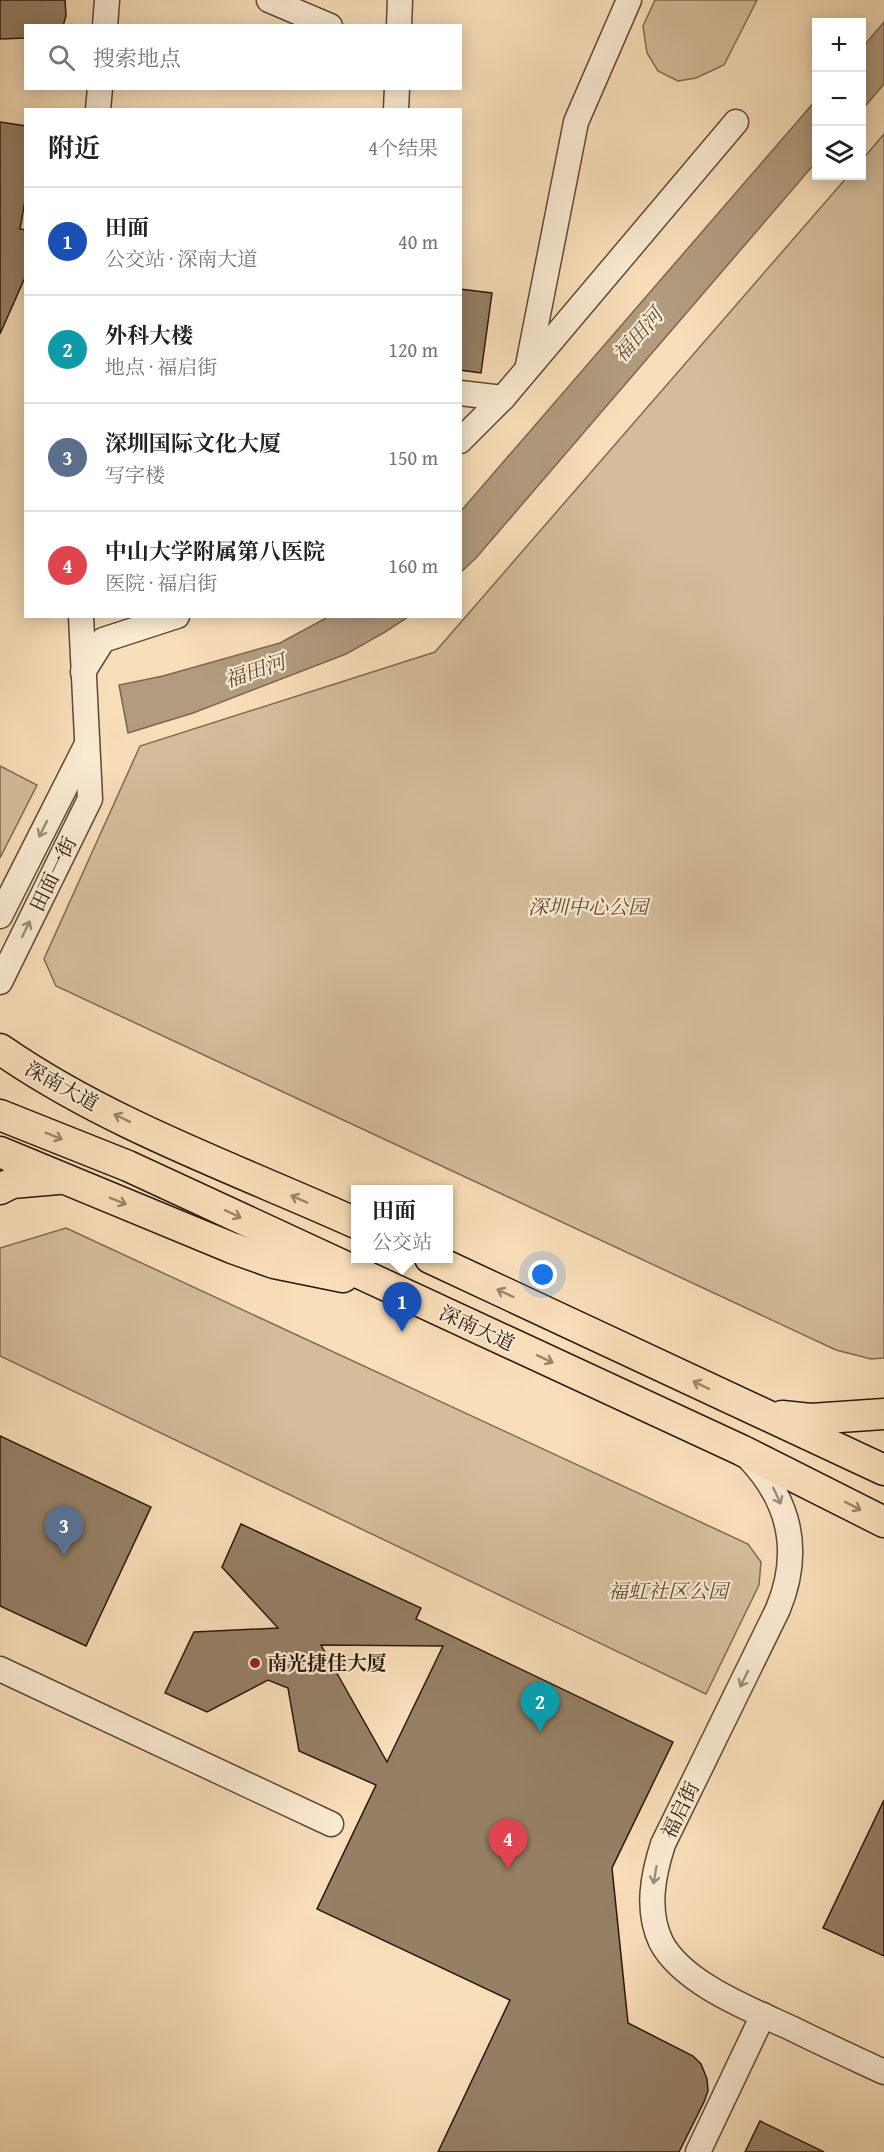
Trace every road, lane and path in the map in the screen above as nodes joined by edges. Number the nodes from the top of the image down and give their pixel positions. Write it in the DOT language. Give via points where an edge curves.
graph roads {
  1 [pos="107,0"];
  2 [pos="269,0"];
  3 [pos="400,0"];
  4 [pos="628,0"];
  5 [pos="105,24"];
  6 [pos="325,24"];
  7 [pos="399,24"];
  8 [pos="100,90"];
  9 [pos="397,90"];
  10 [pos="98,108"];
  11 [pos="396,108"];
  12 [pos="735,122"];
  13 [pos="528,367"];
  14 [pos="462,393"];
  15 [pos="503,398"];
  16 [pos="462,439"];
  17 [pos="81,618"];
  18 [pos="171,618"];
  19 [pos="83,672"];
  20 [pos="87,744"];
  21 [pos="0,916"];
  22 [pos="0,982"];
  23 [pos="0,1049"];
  24 [pos="0,1115"];
  25 [pos="0,1152"];
  26 [pos="64,1179"];
  27 [pos="0,1189"];
  28 [pos="351,1221"];
  29 [pos="441,1263"];
  30 [pos="377,1281"];
  31 [pos="754,1410"];
  32 [pos="884,1414"];
  33 [pos="741,1450"];
  34 [pos="884,1470"];
  35 [pos="884,1522"];
  36 [pos="0,1669"];
  37 [pos="331,1824"];
  38 [pos="763,2015"];
  39 [pos="884,2072"];
  40 [pos="698,2152"];
  1 -- 5 [label="street"];
  2 -- 6 [label="street"];
  3 -- 7 [label="street"];
  4 -- 13 [label="street" via="576,122"];
  8 -- 10 [label="street"];
  9 -- 11 [label="street"];
  12 -- 13 [label="street"];
  13 -- 15 [label="street"];
  14 -- 15 [label="street"];
  15 -- 16 [label="street"];
  17 -- 19 [label="street"];
  18 -- 19 [label="street" via="103,640"];
  19 -- 20 [label="street"];
  20 -- 21 [label="street, 田面一街, one-way"];
  22 -- 20 [label="street, 田面一街, one-way" via="90,799"];
  28 -- 23 [label="main road, 深南大道, one-way" via="126,1120 34,1073"];
  24 -- 30 [label="main road, 深南大道, one-way" via="128,1166"];
  25 -- 26 [label="main road"];
  26 -- 27 [label="main road" via="12,1183"];
  26 -- 30 [label="main road, one-way" via="274,1263"];
  31 -- 29 [label="main road, one-way"];
  30 -- 33 [label="main road, 深南大道, one-way"];
  31 -- 32 [label="main road" via="811,1419"];
  31 -- 34 [label="main road"];
  33 -- 35 [label="main road, 深南大道, one-way"];
  33 -- 38 [label="street, 福启街, one-way" via="773,1487 785,1515 790,1543 787,1584 663,1844 652,1890 656,1926 674,1959 708,1986"];
  36 -- 37 [label="street"];
  38 -- 39 [label="street, 福启街"];
  38 -- 40 [label="street"];
}
